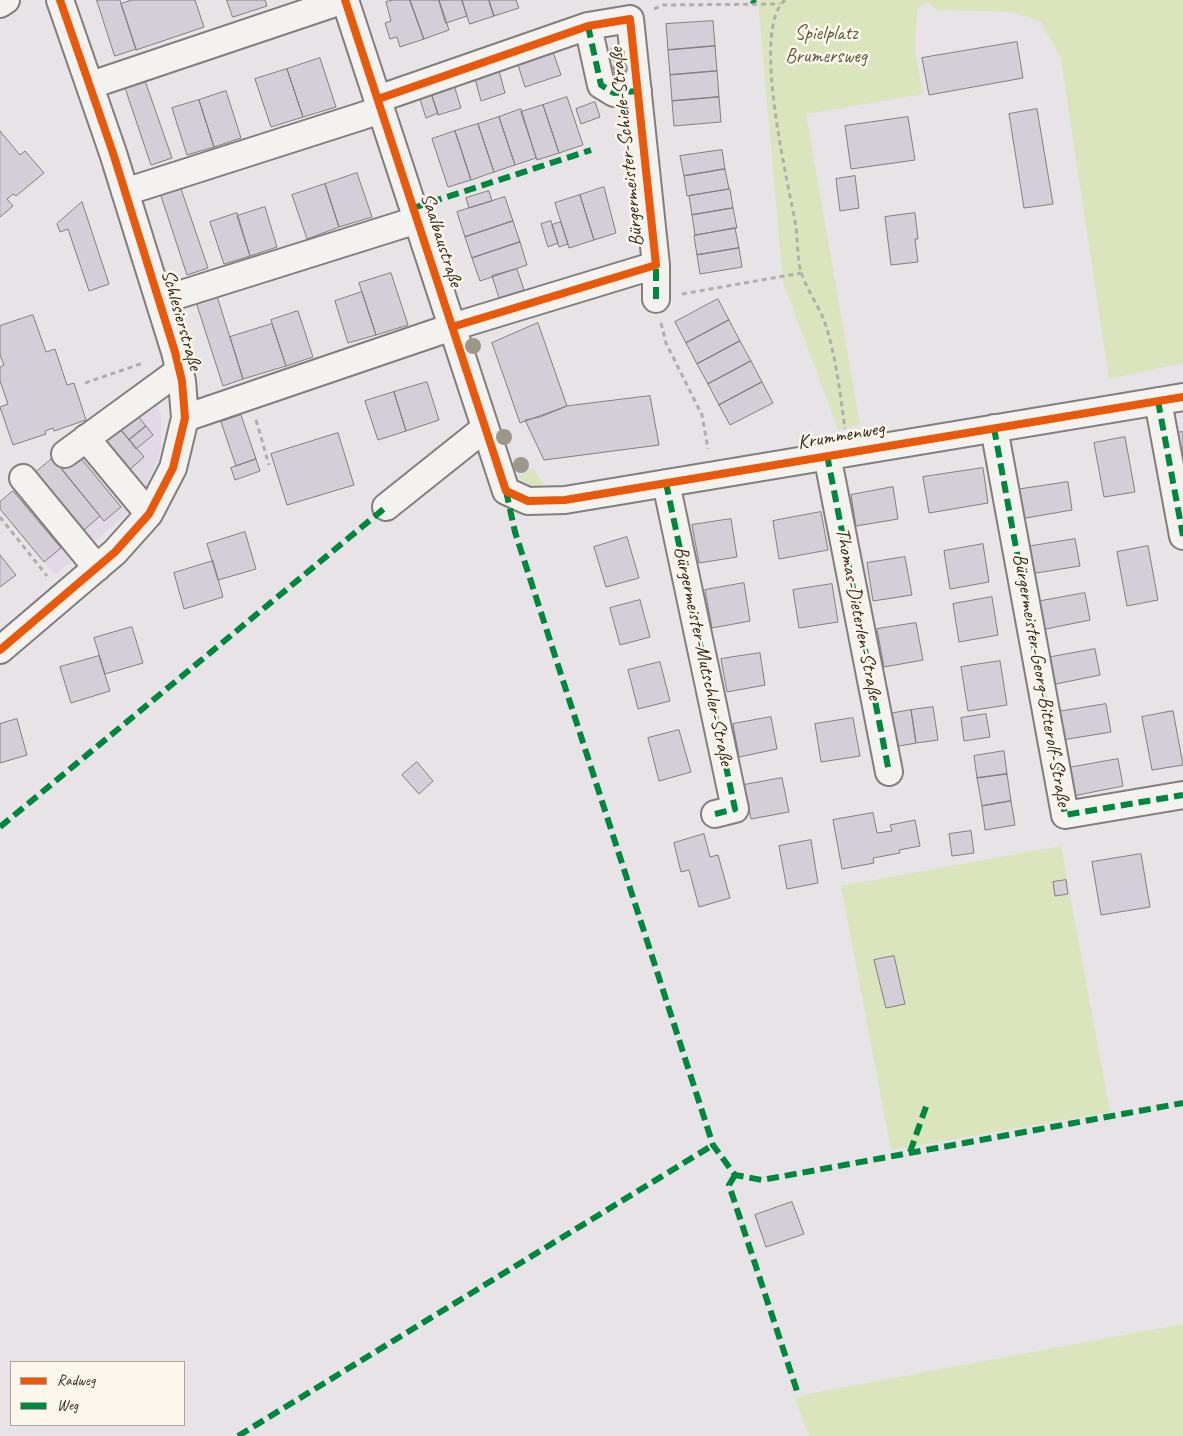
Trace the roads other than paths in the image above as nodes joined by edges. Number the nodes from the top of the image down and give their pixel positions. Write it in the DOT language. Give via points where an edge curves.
graph roads {
  1 [pos="6,0"];
  2 [pos="60,0"];
  3 [pos="345,0"];
  4 [pos="0,4"];
  5 [pos="588,26"];
  6 [pos="91,85"];
  7 [pos="638,92"];
  8 [pos="380,105"];
  9 [pos="125,192"];
  10 [pos="417,220"];
  11 [pos="656,265"];
  12 [pos="656,299"];
  13 [pos="159,301"];
  14 [pos="452,327"];
  15 [pos="177,361"];
  16 [pos="1171,399"];
  17 [pos="185,418"];
  18 [pos="485,428"];
  19 [pos="994,428"];
  20 [pos="86,438"];
  21 [pos="65,454"];
  22 [pos="827,455"];
  23 [pos="24,478"];
  24 [pos="666,482"];
  25 [pos="506,491"];
  26 [pos="386,507"];
  27 [pos="149,514"];
  28 [pos="1183,536"];
  29 [pos="96,568"];
  30 [pos="0,650"];
  31 [pos="889,772"];
  32 [pos="1183,795"];
  33 [pos="715,814"];
  1 -- 4 [label="street"];
  2 -- 6 [label="street, Schlesierstraße"];
  3 -- 6 [label="street"];
  3 -- 8 [label="street, Saalbaustraße"];
  5 -- 7 [label="street, Bürgermeister-Schiele-Straße" via="601,85 614,93"];
  5 -- 7 [label="street, Bürgermeister-Schiele-Straße" via="630,19"];
  5 -- 8 [label="street, Bürgermeister-Schiele-Straße"];
  6 -- 9 [label="street, Schlesierstraße"];
  7 -- 11 [label="street, Bürgermeister-Schiele-Straße"];
  8 -- 9 [label="street, Bürgermeister-Schiele-Straße"];
  8 -- 10 [label="street, Saalbaustraße"];
  9 -- 13 [label="street, Schlesierstraße"];
  10 -- 13 [label="street"];
  10 -- 14 [label="street, Saalbaustraße"];
  11 -- 12 [label="street, Bürgermeister-Schiele-Straße"];
  11 -- 14 [label="street, Bürgermeister-Schiele-Straße"];
  13 -- 15 [label="street, Schlesierstraße"];
  14 -- 17 [label="street, Bürgermeister-Schiele-Straße"];
  14 -- 18 [label="street, Saalbaustraße"];
  15 -- 17 [label="street, Schlesierstraße"];
  15 -- 20 [label="street"];
  16 -- 19 [label="street, Krummenweg"];
  16 -- 28 [label="street"];
  17 -- 27 [label="street, Schlesierstraße" via="173,468"];
  18 -- 25 [label="street, Saalbaustraße"];
  18 -- 26 [label="street"];
  19 -- 22 [label="street, Krummenweg"];
  19 -- 32 [label="street, Bürgermeister-Georg-Bitterolf-Straße" via="1065,816"];
  20 -- 21 [label="street"];
  20 -- 27 [label="street"];
  22 -- 24 [label="street, Krummenweg"];
  22 -- 31 [label="street, Thomas-Dieterlen-Straße"];
  23 -- 29 [label="street"];
  24 -- 25 [label="street, Krummenweg" via="565,500 528,501"];
  24 -- 33 [label="street, Bürgermeister-Mutschler-Straße" via="735,809"];
  27 -- 29 [label="street, Schlesierstraße"];
  29 -- 30 [label="street, Schlesierstraße"];
}
